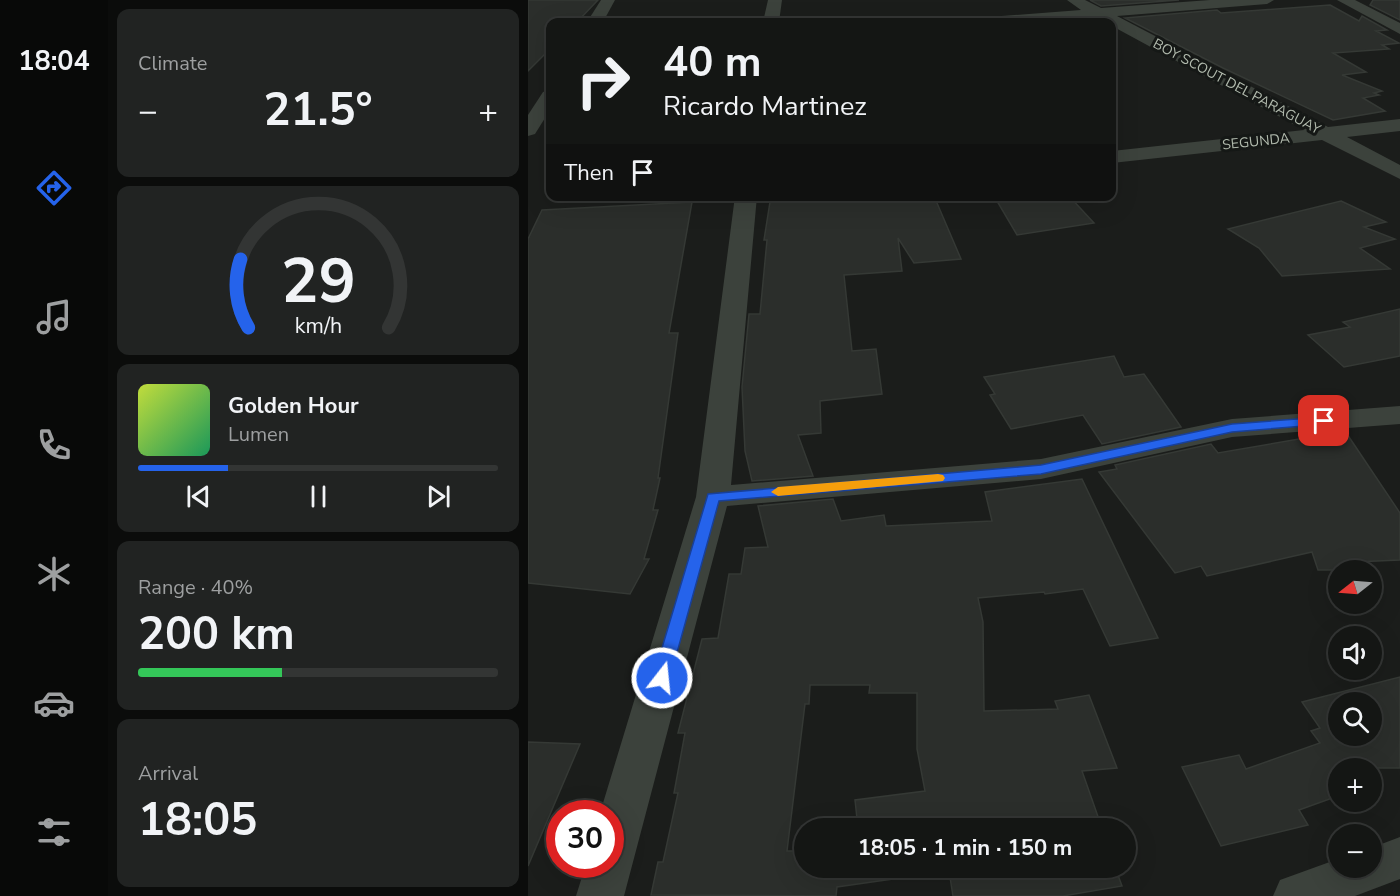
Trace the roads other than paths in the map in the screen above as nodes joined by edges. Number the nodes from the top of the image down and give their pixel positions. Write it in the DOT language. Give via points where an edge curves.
graph roads {
  1 [pos="608,0"];
  2 [pos="774,0"];
  3 [pos="1074,0"];
  4 [pos="1267,0"];
  5 [pos="1344,0"];
  6 [pos="1101,13"];
  7 [pos="597,18"];
  8 [pos="772,18"];
  9 [pos="1038,18"];
  10 [pos="1110,18"];
  11 [pos="1116,21"];
  12 [pos="1400,29"];
  13 [pos="546,102"];
  14 [pos="1400,126"];
  15 [pos="528,130"];
  16 [pos="1325,134"];
  17 [pos="1116,157"];
  18 [pos="1400,173"];
  19 [pos="745,201"];
  20 [pos="1400,415"];
  21 [pos="713,497"];
  22 [pos="624,809"];
  23 [pos="1400,858"];
  24 [pos="605,878"];
  25 [pos="600,896"];
  26 [pos="1297,896"];
  1 -- 7 [label="street"];
  2 -- 8 [label="street"];
  3 -- 6 [label="street, BOY SCOUT DEL PARAGUAY"];
  4 -- 6 [label="street"];
  5 -- 12 [label="street"];
  6 -- 9 [label="street"];
  6 -- 10 [label="street, BOY SCOUT DEL PARAGUAY"];
  11 -- 16 [label="street, BOY SCOUT DEL PARAGUAY"];
  13 -- 15 [label="street"];
  14 -- 16 [label="street, SEGUNDA"];
  16 -- 17 [label="street, SEGUNDA"];
  16 -- 18 [label="street, BOY SCOUT DEL PARAGUAY"];
  19 -- 21 [label="street"];
  20 -- 21 [label="street" via="1232,428 1041,469"];
  21 -- 22 [label="street"];
  23 -- 26 [label="street"];
  24 -- 25 [label="street"];
}
